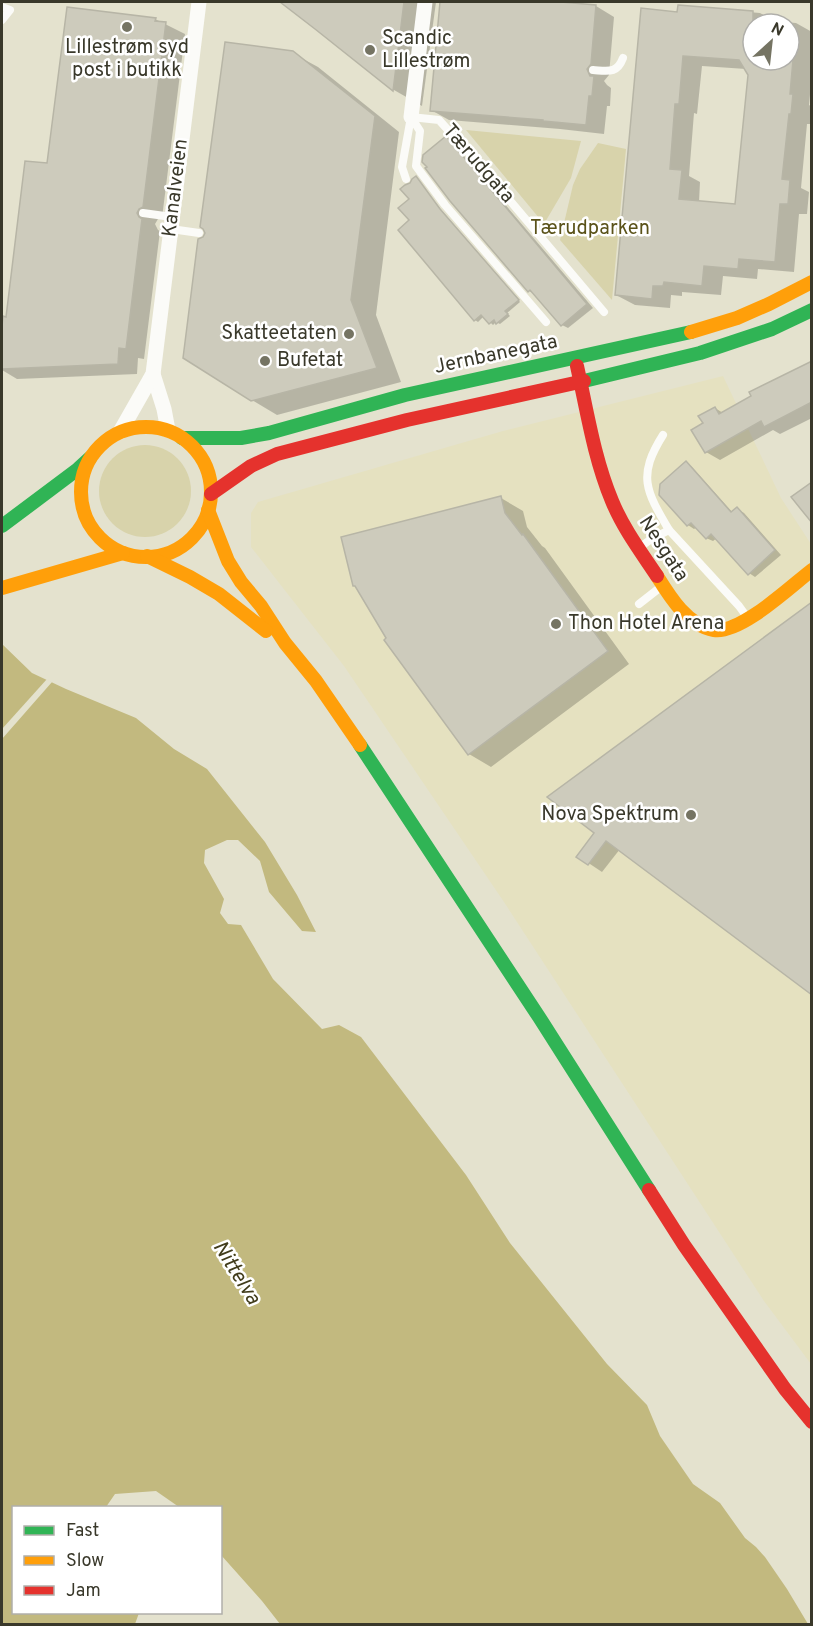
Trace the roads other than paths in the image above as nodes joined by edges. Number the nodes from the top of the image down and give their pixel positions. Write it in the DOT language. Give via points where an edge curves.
graph roads {
  1 [pos="199,2"];
  2 [pos="425,2"];
  3 [pos="2,7"];
  4 [pos="2,20"];
  5 [pos="623,58"];
  6 [pos="593,70"];
  7 [pos="411,117"];
  8 [pos="406,179"];
  9 [pos="143,213"];
  10 [pos="172,223"];
  11 [pos="199,233"];
  12 [pos="812,282"];
  13 [pos="812,309"];
  14 [pos="604,312"];
  15 [pos="546,322"];
  16 [pos="575,357"];
  17 [pos="153,374"];
  18 [pos="581,382"];
  19 [pos="168,430"];
  20 [pos="120,432"];
  21 [pos="663,435"];
  22 [pos="182,438"];
  23 [pos="90,458"];
  24 [pos="211,494"];
  25 [pos="208,510"];
  26 [pos="2,526"];
  27 [pos="669,530"];
  28 [pos="638,548"];
  29 [pos="123,553"];
  30 [pos="147,556"];
  31 [pos="812,570"];
  32 [pos="663,585"];
  33 [pos="2,588"];
  34 [pos="639,604"];
  35 [pos="748,618"];
  36 [pos="285,643"];
  37 [pos="812,1422"];
  1 -- 10 [label="street, Kanalveien"];
  2 -- 7 [label="street, Tærudgata"];
  3 -- 4 [label="lane" via="10,10"];
  5 -- 6 [label="lane" via="614,70"];
  7 -- 8 [label="lane, Tærudgata" via="402,168"];
  7 -- 14 [label="lane, Tærudgata" via="439,120"];
  7 -- 15 [label="lane, Tærudgata" via="420,131 416,166"];
  9 -- 10 [label="lane"];
  10 -- 11 [label="lane"];
  10 -- 17 [label="street, Kanalveien"];
  12 -- 16 [label="main road, Jernbanegata" via="737,318 686,334"];
  13 -- 18 [label="main road" via="772,329 710,349"];
  16 -- 18 [label="main road, Nesgata"];
  16 -- 22 [label="main road, Jernbanegata" via="405,395 269,433 241,438"];
  17 -- 19 [label="street, Kanalveien"];
  17 -- 20 [label="street, Kanalveien"];
  18 -- 24 [label="main road" via="407,420 277,454 251,465"];
  18 -- 28 [label="main road, Nesgata" via="609,493"];
  19 -- 20 [label="main road" via="144,426"];
  19 -- 22 [label="main road"];
  20 -- 23 [label="main road" via="106,440"];
  21 -- 27 [label="lane" via="654,448 648,485 651,499"];
  22 -- 24 [label="main road" via="204,462"];
  23 -- 26 [label="main road"];
  23 -- 29 [label="main road" via="81,481 84,513 102,540"];
  24 -- 25 [label="main road"];
  25 -- 30 [label="main road" via="197,532 185,543 171,551"];
  25 -- 36 [label="main road" via="228,561"];
  27 -- 28 [label="lane"];
  27 -- 35 [label="lane"];
  28 -- 32 [label="main road, Nesgata"];
  29 -- 30 [label="main road"];
  29 -- 33 [label="main road"];
  30 -- 36 [label="main road" via="208,587"];
  31 -- 35 [label="main road, Nesgata"];
  32 -- 34 [label="lane"];
  32 -- 35 [label="main road, Nesgata" via="684,612 709,629 731,627"];
  36 -- 37 [label="main road" via="316,681 409,818 684,1245"];
}
